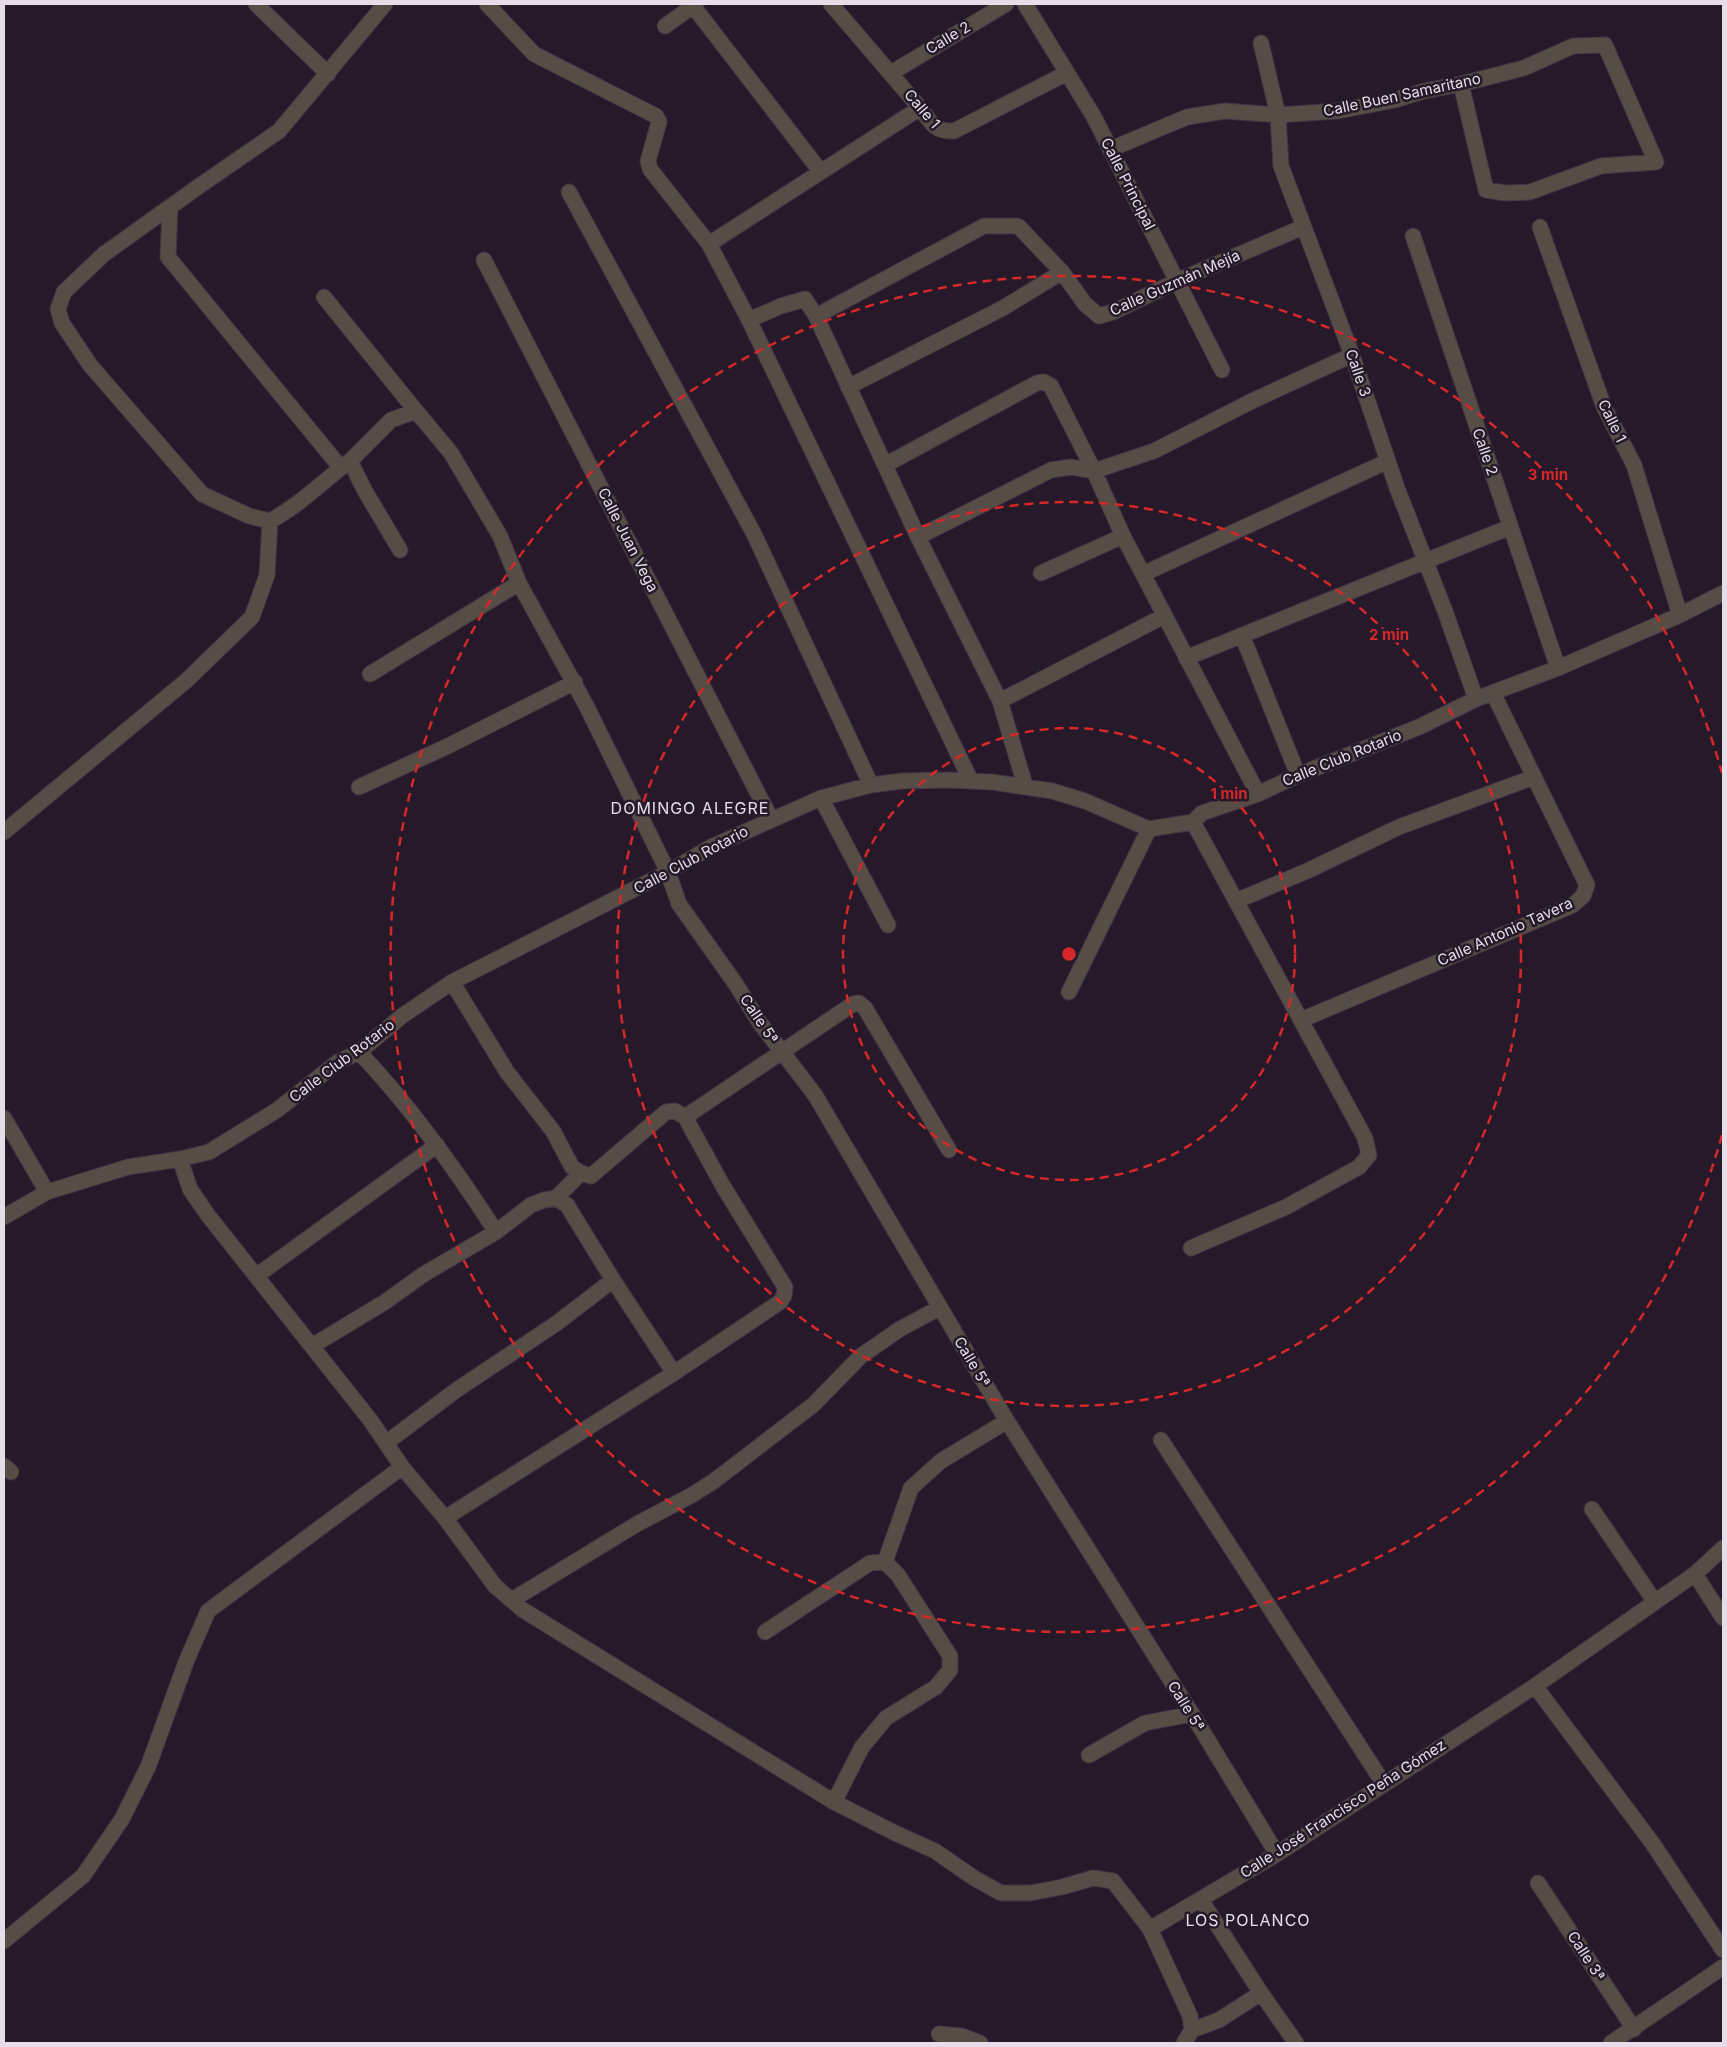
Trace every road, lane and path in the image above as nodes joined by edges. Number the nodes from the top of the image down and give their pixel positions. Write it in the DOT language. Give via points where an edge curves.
graph roads {
  1 [pos="256,4"];
  2 [pos="385,4"];
  3 [pos="487,4"];
  4 [pos="831,4"];
  5 [pos="1006,4"];
  6 [pos="1025,4"];
  7 [pos="694,5"];
  8 [pos="665,26"];
  9 [pos="1261,43"];
  10 [pos="1067,72"];
  11 [pos="891,73"];
  12 [pos="328,74"];
  13 [pos="1462,84"];
  14 [pos="920,108"];
  15 [pos="1278,115"];
  16 [pos="1111,150"];
  17 [pos="821,172"];
  18 [pos="570,192"];
  19 [pos="170,207"];
  20 [pos="1303,227"];
  21 [pos="1540,227"];
  22 [pos="1413,236"];
  23 [pos="709,244"];
  24 [pos="484,260"];
  25 [pos="1062,272"];
  26 [pos="1177,281"];
  27 [pos="324,297"];
  28 [pos="816,316"];
  29 [pos="749,320"];
  30 [pos="1352,355"];
  31 [pos="1222,370"];
  32 [pos="848,387"];
  33 [pos="416,411"];
  34 [pos="1388,461"];
  35 [pos="346,465"];
  36 [pos="885,465"];
  37 [pos="1094,471"];
  38 [pos="270,521"];
  39 [pos="1510,527"];
  40 [pos="1123,536"];
  41 [pos="918,537"];
  42 [pos="400,550"];
  43 [pos="1425,560"];
  44 [pos="1041,573"];
  45 [pos="1143,574"];
  46 [pos="519,583"];
  47 [pos="1723,593"];
  48 [pos="1680,615"];
  49 [pos="1164,616"];
  50 [pos="1242,635"];
  51 [pos="1186,658"];
  52 [pos="1558,668"];
  53 [pos="370,674"];
  54 [pos="574,682"];
  55 [pos="1494,693"];
  56 [pos="1476,699"];
  57 [pos="1000,701"];
  58 [pos="1298,775"];
  59 [pos="1534,777"];
  60 [pos="971,781"];
  61 [pos="871,785"];
  62 [pos="1025,786"];
  63 [pos="359,787"];
  64 [pos="1258,794"];
  65 [pos="821,798"];
  66 [pos="771,819"];
  67 [pos="1193,822"];
  68 [pos="1149,829"];
  69 [pos="4,832"];
  70 [pos="668,872"];
  71 [pos="1236,901"];
  72 [pos="888,925"];
  73 [pos="452,982"];
  74 [pos="1069,992"];
  75 [pos="1301,1020"];
  76 [pos="359,1052"];
  77 [pos="783,1053"];
  78 [pos="685,1117"];
  79 [pos="4,1118"];
  80 [pos="437,1145"];
  81 [pos="949,1150"];
  82 [pos="180,1160"];
  83 [pos="581,1173"];
  84 [pos="48,1192"];
  85 [pos="556,1198"];
  86 [pos="4,1217"];
  87 [pos="496,1232"];
  88 [pos="1191,1248"];
  89 [pos="256,1276"];
  90 [pos="613,1280"];
  91 [pos="939,1308"];
  92 [pos="312,1346"];
  93 [pos="674,1372"];
  94 [pos="1007,1421"];
  95 [pos="1161,1440"];
  96 [pos="386,1444"];
  97 [pos="402,1467"];
  98 [pos="1592,1509"];
  99 [pos="445,1518"];
  100 [pos="1723,1548"];
  101 [pos="886,1562"];
  102 [pos="1695,1574"];
  103 [pos="512,1600"];
  104 [pos="1654,1602"];
  105 [pos="1723,1618"];
  106 [pos="765,1632"];
  107 [pos="1535,1686"];
  108 [pos="1192,1714"];
  109 [pos="1089,1755"];
  110 [pos="1384,1784"];
  111 [pos="834,1802"];
  112 [pos="1276,1854"];
  113 [pos="1538,1883"];
  114 [pos="1200,1900"];
  115 [pos="1150,1928"];
  116 [pos="4,1941"];
  117 [pos="1723,1950"];
  118 [pos="1723,1967"];
  119 [pos="1261,1993"];
  120 [pos="1634,2028"];
  121 [pos="939,2034"];
  122 [pos="1188,2037"];
  123 [pos="980,2043"];
  124 [pos="1296,2043"];
  125 [pos="1611,2043"];
  1 -- 12 [label="street"];
  2 -- 12 [label="street"];
  3 -- 23 [label="street" via="534,54 656,116 659,122 648,161 650,169"];
  4 -- 11 [label="street, Calle 1"];
  5 -- 11 [label="street, Calle 2"];
  6 -- 10 [label="street, Calle Principal"];
  7 -- 8 [label="street"];
  7 -- 17 [label="street"];
  9 -- 15 [label="street, Calle 3"];
  10 -- 14 [label="street, Calle 1" via="954,131 942,132"];
  10 -- 16 [label="street, Calle Principal"];
  11 -- 14 [label="street, Calle 1"];
  12 -- 19 [label="street" via="280,131"];
  13 -- 13 [label="street, Calle Buen Samaritano" via="1524,68 1573,46 1606,45 1656,162 1601,166 1530,192 1486,190"];
  13 -- 15 [label="street, Calle Buen Samaritano" via="1338,111"];
  14 -- 17 [label="street"];
  15 -- 16 [label="street, Calle Buen Samaritano" via="1224,111 1187,117"];
  15 -- 20 [label="street, Calle 3" via="1281,166"];
  16 -- 26 [label="street, Calle Principal"];
  17 -- 23 [label="street"];
  18 -- 61 [label="street" via="754,534"];
  19 -- 35 [label="street" via="168,257"];
  19 -- 38 [label="street" via="104,254 73,281 64,292 58,309 62,323 90,365 202,494 249,516"];
  20 -- 26 [label="street, Calle Guzmán Mejía"];
  20 -- 30 [label="street, Calle 3"];
  21 -- 48 [label="street, Calle 1" via="1604,407 1634,466"];
  22 -- 39 [label="street, Calle 2"];
  23 -- 29 [label="street"];
  24 -- 66 [label="street, Calle Juan Vega"];
  25 -- 26 [label="street, Calle Guzmán Mejía" via="1085,304 1099,316"];
  25 -- 28 [label="street" via="1018,226 984,226"];
  25 -- 32 [label="street" via="1003,308"];
  26 -- 31 [label="street, Calle Principal"];
  27 -- 33 [label="street, Calle 5ª"];
  28 -- 29 [label="street" via="805,299"];
  28 -- 32 [label="street"];
  29 -- 60 [label="street"];
  30 -- 34 [label="street, Calle 3"];
  30 -- 37 [label="street" via="1154,451"];
  32 -- 36 [label="street"];
  33 -- 35 [label="street" via="391,420"];
  33 -- 46 [label="street, Calle 5ª" via="456,462 500,536"];
  34 -- 43 [label="street, Calle 3"];
  34 -- 45 [label="street"];
  35 -- 38 [label="street" via="304,500"];
  35 -- 42 [label="street"];
  36 -- 37 [label="street" via="1036,383 1044,382 1051,386"];
  36 -- 41 [label="street"];
  37 -- 40 [label="street"];
  37 -- 41 [label="street" via="1071,467 1051,470"];
  38 -- 69 [label="street" via="267,575 252,617 186,682"];
  39 -- 43 [label="street"];
  39 -- 52 [label="street, Calle 2"];
  40 -- 44 [label="street"];
  40 -- 45 [label="street"];
  41 -- 57 [label="street"];
  43 -- 50 [label="street"];
  43 -- 56 [label="street, Calle 3"];
  45 -- 49 [label="street"];
  46 -- 53 [label="street"];
  46 -- 54 [label="street, Calle 5ª"];
  47 -- 48 [label="street"];
  48 -- 52 [label="street"];
  49 -- 51 [label="street"];
  49 -- 57 [label="street"];
  50 -- 51 [label="street"];
  50 -- 58 [label="street"];
  51 -- 64 [label="street"];
  52 -- 55 [label="street"];
  54 -- 63 [label="street"];
  54 -- 70 [label="street, Calle 5ª"];
  55 -- 56 [label="street, Calle Club Rotario"];
  55 -- 59 [label="street, Calle Antonio Tavera"];
  56 -- 58 [label="street, Calle Club Rotario" via="1419,728"];
  57 -- 62 [label="street"];
  58 -- 64 [label="street, Calle Club Rotario"];
  59 -- 71 [label="street" via="1399,827"];
  59 -- 75 [label="street, Calle Antonio Tavera" via="1587,885 1583,896 1573,905"];
  60 -- 61 [label="street, Calle Club Rotario" via="902,781"];
  60 -- 62 [label="street, Calle Club Rotario"];
  61 -- 65 [label="street, Calle Club Rotario"];
  62 -- 68 [label="street, Calle Club Rotario" via="1085,801"];
  64 -- 67 [label="street, Calle Club Rotario" via="1202,813"];
  65 -- 66 [label="street, Calle Club Rotario"];
  65 -- 72 [label="street"];
  66 -- 70 [label="street, Calle Club Rotario" via="711,847"];
  67 -- 68 [label="street, Calle Club Rotario"];
  67 -- 71 [label="street"];
  68 -- 74 [label="street"];
  70 -- 73 [label="street, Calle Club Rotario"];
  70 -- 77 [label="street, Calle 5ª" via="679,904"];
  71 -- 75 [label="street"];
  73 -- 76 [label="street, Calle Club Rotario" via="402,1016"];
  73 -- 83 [label="street" via="507,1072 554,1131 572,1166"];
  75 -- 88 [label="street" via="1365,1138 1369,1155 1359,1167 1286,1207"];
  76 -- 80 [label="street" via="390,1085"];
  76 -- 82 [label="street, Calle Club Rotario" via="338,1062 277,1110 210,1152"];
  77 -- 78 [label="street"];
  77 -- 81 [label="street" via="853,1004 859,1004 865,1008"];
  77 -- 91 [label="street, Calle 5ª" via="815,1095"];
  78 -- 83 [label="street" via="675,1111 666,1112 591,1176"];
  78 -- 93 [label="street" via="785,1287 780,1302"];
  79 -- 84 [label="street"];
  80 -- 87 [label="street"];
  80 -- 89 [label="street"];
  82 -- 84 [label="street, Calle Club Rotario" via="128,1167"];
  82 -- 89 [label="street" via="190,1189"];
  83 -- 85 [label="street"];
  84 -- 86 [label="street, Calle Club Rotario"];
  85 -- 87 [label="street" via="531,1205"];
  85 -- 90 [label="street" via="568,1205"];
  87 -- 92 [label="street"];
  89 -- 92 [label="street"];
  90 -- 93 [label="street"];
  90 -- 96 [label="street" via="557,1323 455,1391"];
  91 -- 94 [label="street, Calle 5ª"];
  91 -- 103 [label="street" via="900,1329 862,1356 812,1405 714,1481 692,1496 636,1524"];
  92 -- 96 [label="street"];
  93 -- 99 [label="street"];
  94 -- 101 [label="street" via="941,1461 911,1488"];
  94 -- 108 [label="street, Calle 5ª"];
  95 -- 110 [label="street"];
  96 -- 97 [label="street"];
  97 -- 99 [label="street"];
  97 -- 116 [label="street" via="208,1611 148,1768 122,1819 83,1876"];
  98 -- 104 [label="street"];
  99 -- 103 [label="street" via="495,1586"];
  100 -- 102 [label="street, Calle José Francisco Peña Gómez"];
  101 -- 106 [label="street" via="870,1563"];
  101 -- 111 [label="street" via="950,1656 950,1670 936,1686 886,1718 862,1747"];
  102 -- 104 [label="street, Calle José Francisco Peña Gómez"];
  102 -- 105 [label="street"];
  103 -- 111 [label="street" via="563,1636"];
  104 -- 107 [label="street, Calle José Francisco Peña Gómez"];
  107 -- 110 [label="street, Calle José Francisco Peña Gómez"];
  107 -- 117 [label="street" via="1639,1824"];
  108 -- 109 [label="street" via="1145,1723"];
  108 -- 112 [label="street, Calle 5ª"];
  110 -- 112 [label="street, Calle José Francisco Peña Gómez"];
  111 -- 115 [label="street" via="935,1851 1001,1893 1030,1893 1092,1878 1113,1881"];
  112 -- 114 [label="street, Calle José Francisco Peña Gómez"];
  113 -- 120 [label="street, Calle 3ª"];
  114 -- 115 [label="street, Calle José Francisco Peña Gómez"];
  114 -- 119 [label="street"];
  115 -- 122 [label="street" via="1190,2016"];
  118 -- 120 [label="street"];
  119 -- 122 [label="street"];
  119 -- 124 [label="street"];
  120 -- 125 [label="street"];
  121 -- 123 [label="street" via="962,2036"];
}
